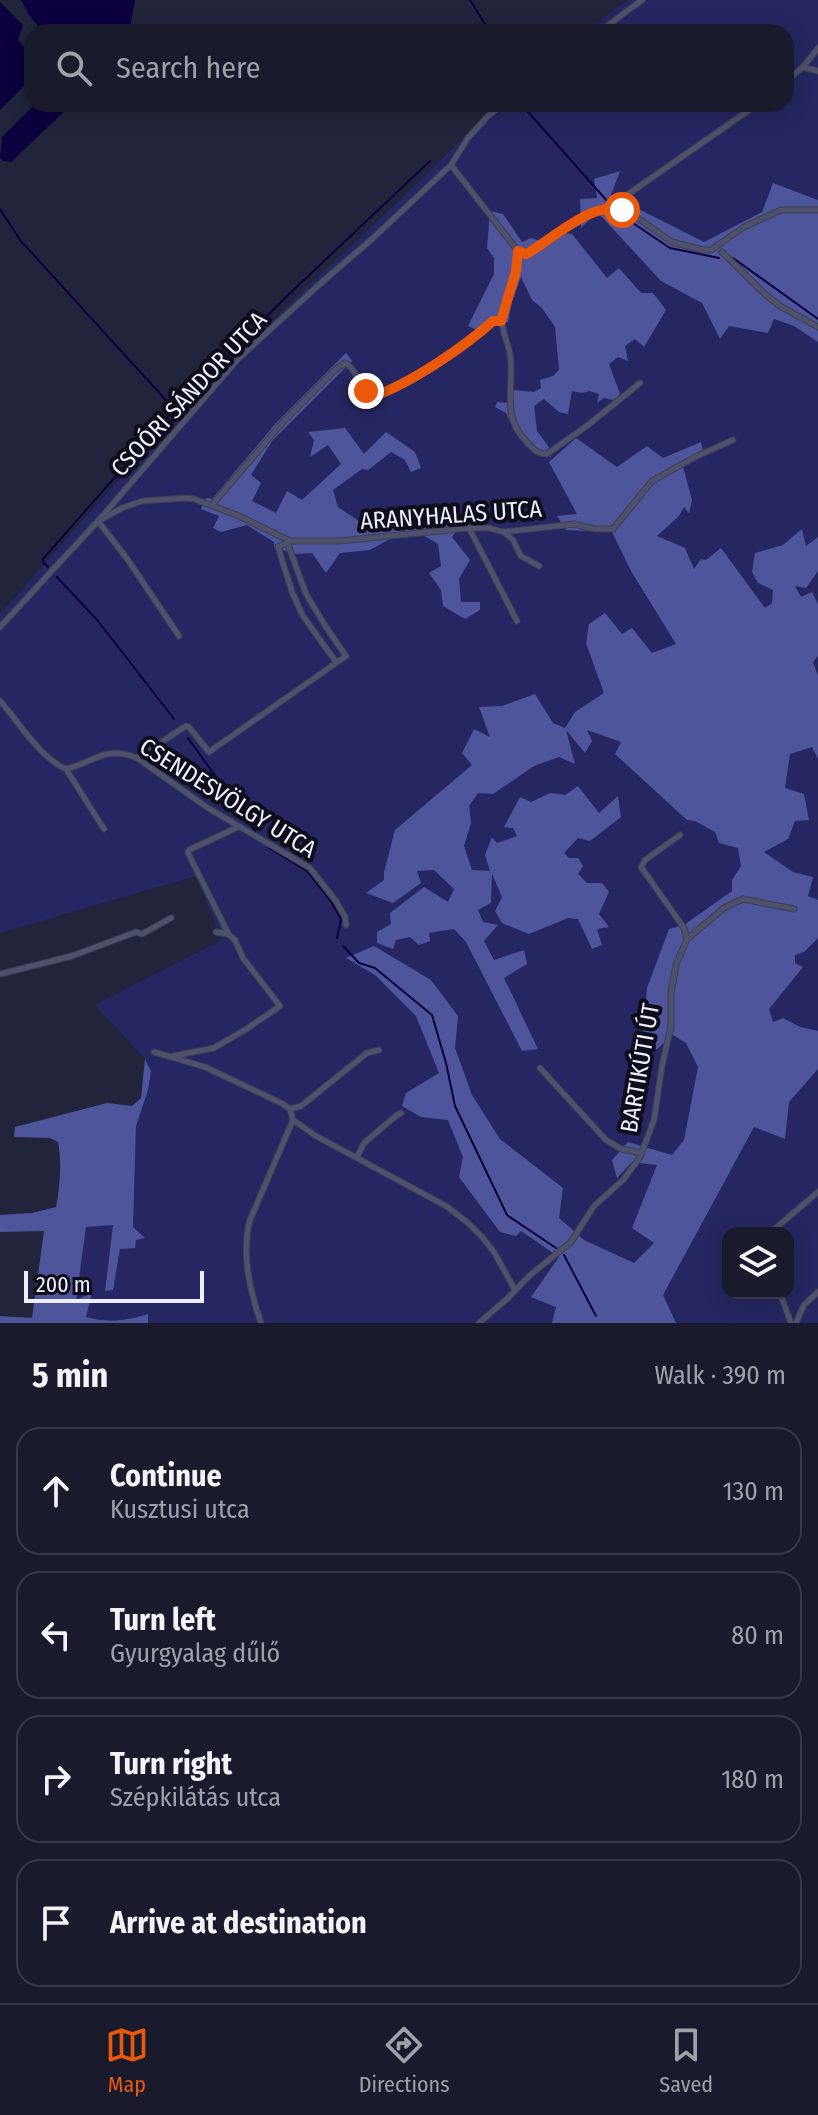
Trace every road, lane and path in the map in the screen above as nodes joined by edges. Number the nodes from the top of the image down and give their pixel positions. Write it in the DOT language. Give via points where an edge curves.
graph roads {
  1 [pos="642,0"];
  2 [pos="610,24"];
  3 [pos="818,48"];
  4 [pos="803,67"];
  5 [pos="818,71"];
  6 [pos="794,74"];
  7 [pos="493,112"];
  8 [pos="747,112"];
  9 [pos="451,165"];
  10 [pos="611,207"];
  11 [pos="818,210"];
  12 [pos="518,251"];
  13 [pos="722,252"];
  14 [pos="501,321"];
  15 [pos="818,327"];
  16 [pos="640,383"];
  17 [pos="733,440"];
  18 [pos="212,505"];
  19 [pos="98,521"];
  20 [pos="469,528"];
  21 [pos="503,532"];
  22 [pos="288,542"];
  23 [pos="539,566"];
  24 [pos="517,621"];
  25 [pos="0,627"];
  26 [pos="179,636"];
  27 [pos="336,662"];
  28 [pos="0,701"];
  29 [pos="137,758"];
  30 [pos="66,769"];
  31 [pos="239,827"];
  32 [pos="104,829"];
  33 [pos="680,835"];
  34 [pos="794,909"];
  35 [pos="171,918"];
  36 [pos="346,925"];
  37 [pos="216,932"];
  38 [pos="228,934"];
  39 [pos="687,939"];
  40 [pos="0,974"];
  41 [pos="379,1050"];
  42 [pos="154,1052"];
  43 [pos="172,1056"];
  44 [pos="540,1068"];
  45 [pos="290,1109"];
  46 [pos="401,1113"];
  47 [pos="293,1120"];
  48 [pos="642,1153"];
  49 [pos="357,1157"];
  50 [pos="818,1192"];
  51 [pos="777,1227"];
  52 [pos="515,1290"];
  53 [pos="818,1292"];
  54 [pos="783,1299"];
  55 [pos="261,1323"];
  56 [pos="479,1323"];
  57 [pos="794,1323"];
  1 -- 2 [label="street"];
  3 -- 4 [label="street"];
  4 -- 5 [label="street"];
  4 -- 6 [label="street"];
  7 -- 9 [label="street, CSOÓRI SÁNDOR UTCA"];
  8 -- 10 [label="street"];
  9 -- 12 [label="street"];
  9 -- 19 [label="street, CSOÓRI SÁNDOR UTCA" via="238,359"];
  10 -- 11 [label="street" via="672,242 703,250 781,210"];
  10 -- 12 [label="street" via="584,217 526,254"];
  12 -- 14 [label="street"];
  13 -- 15 [label="street" via="780,306"];
  14 -- 16 [label="street" via="510,356 511,417 520,436 541,454"];
  14 -- 18 [label="street" via="493,321 457,350 378,396 366,391 345,363 282,423"];
  17 -- 21 [label="street, ARANYHALAS UTCA" via="652,481 613,529 574,524"];
  18 -- 19 [label="street, ARANYHALAS UTCA" via="185,498 142,501"];
  18 -- 22 [label="street, ARANYHALAS UTCA"];
  19 -- 25 [label="street, CSOÓRI SÁNDOR UTCA"];
  19 -- 26 [label="street"];
  20 -- 21 [label="street, ARANYHALAS UTCA"];
  20 -- 22 [label="street, ARANYHALAS UTCA"];
  20 -- 24 [label="street"];
  21 -- 23 [label="street" via="521,556"];
  22 -- 27 [label="street" via="306,594 346,656"];
  22 -- 27 [label="street" via="278,547 292,592"];
  27 -- 29 [label="street" via="209,752 186,726"];
  28 -- 30 [label="street" via="40,750"];
  29 -- 30 [label="street, CSENDESVÖLGY UTCA" via="112,752"];
  29 -- 31 [label="street, CSENDESVÖLGY UTCA"];
  30 -- 32 [label="street"];
  31 -- 36 [label="street, CSENDESVÖLGY UTCA" via="310,868 336,901"];
  31 -- 38 [label="street" via="188,853"];
  33 -- 39 [label="street" via="641,867"];
  34 -- 39 [label="street" via="743,899"];
  35 -- 40 [label="street" via="142,934"];
  37 -- 38 [label="street"];
  38 -- 43 [label="street" via="280,1006 214,1048"];
  39 -- 48 [label="street, BARTIKÚTI ÚT" via="676,965 671,1027 654,1120"];
  41 -- 45 [label="street" via="367,1053 301,1106"];
  42 -- 43 [label="street"];
  43 -- 45 [label="street"];
  44 -- 48 [label="street" via="606,1140"];
  45 -- 47 [label="street"];
  46 -- 49 [label="street" via="364,1143"];
  47 -- 49 [label="street"];
  47 -- 55 [label="street" via="247,1232 251,1289"];
  48 -- 52 [label="street, BARTIKÚTI ÚT" via="624,1179 594,1206 574,1238"];
  49 -- 52 [label="street" via="467,1222 494,1252"];
  50 -- 51 [label="street"];
  52 -- 56 [label="street, BARTIKÚTI ÚT"];
  53 -- 57 [label="street"];
  54 -- 57 [label="street"];
}
